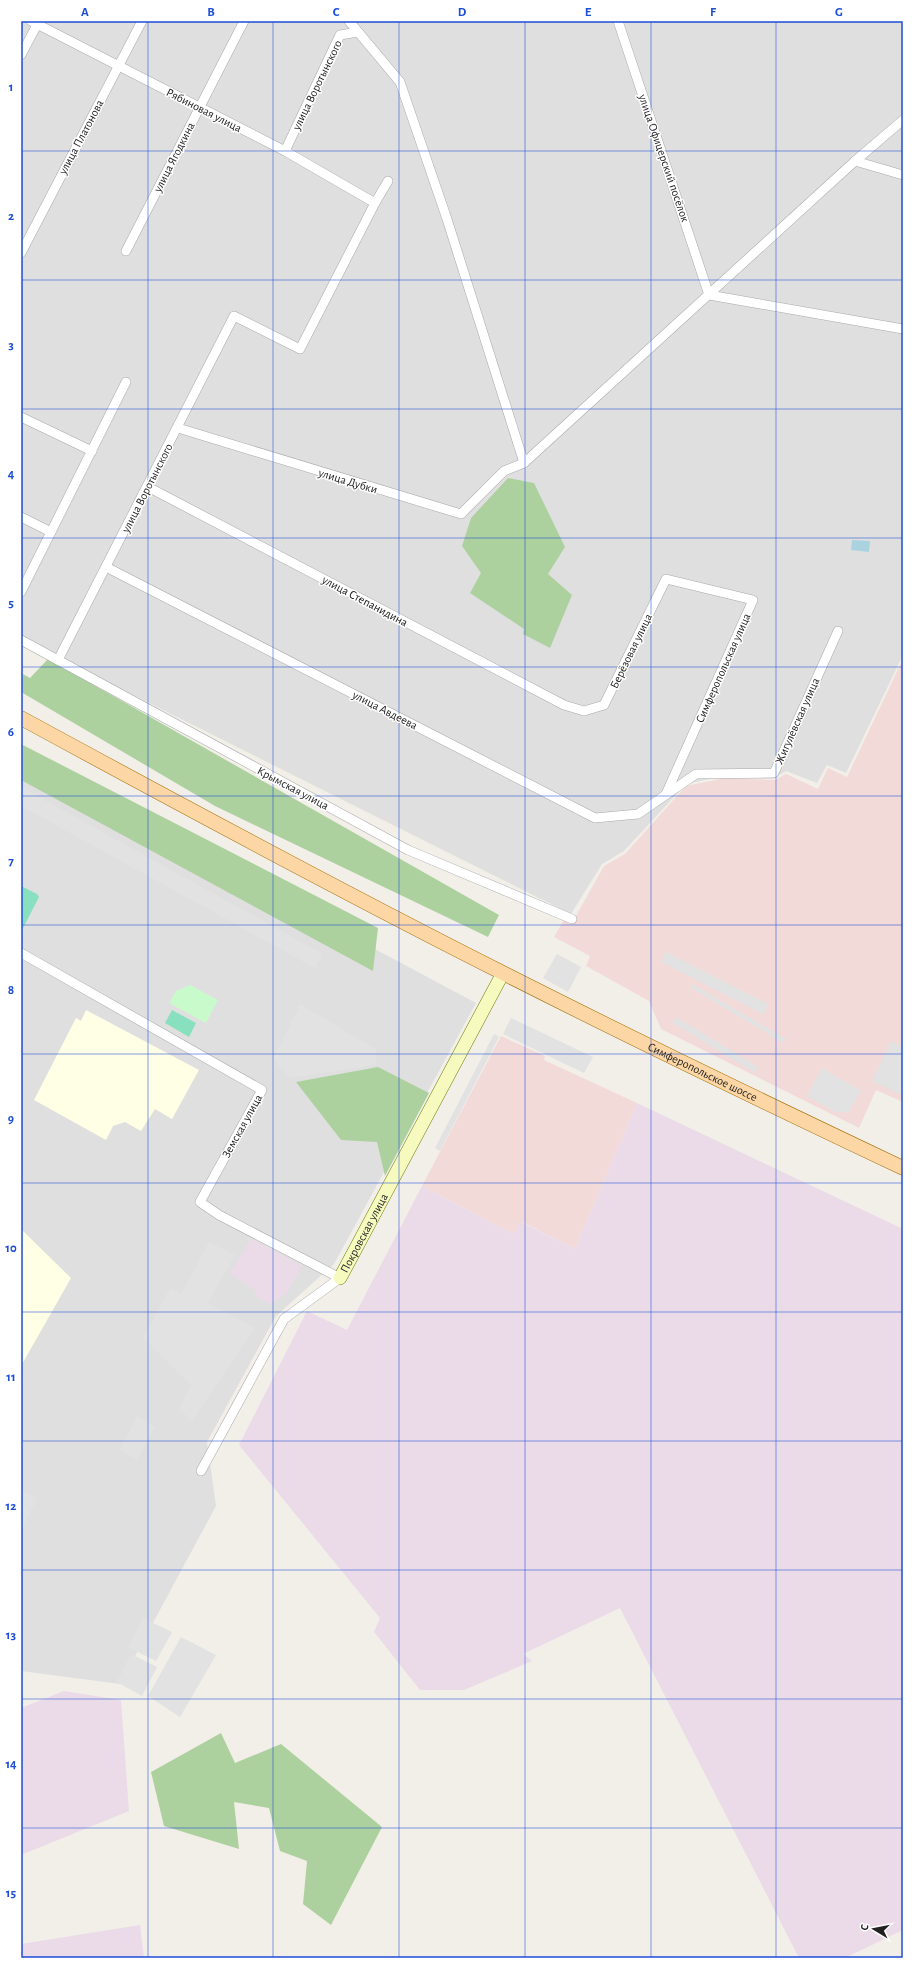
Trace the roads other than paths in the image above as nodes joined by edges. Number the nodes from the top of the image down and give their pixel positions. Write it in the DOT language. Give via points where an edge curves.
graph roads {
  1 [pos="142,21"];
  2 [pos="244,21"];
  3 [pos="349,21"];
  4 [pos="618,21"];
  5 [pos="36,22"];
  6 [pos="358,32"];
  7 [pos="21,55"];
  8 [pos="118,67"];
  9 [pos="199,107"];
  10 [pos="903,120"];
  11 [pos="285,151"];
  12 [pos="855,161"];
  13 [pos="903,175"];
  14 [pos="388,181"];
  15 [pos="375,203"];
  16 [pos="126,251"];
  17 [pos="21,254"];
  18 [pos="709,295"];
  19 [pos="903,329"];
  20 [pos="126,382"];
  21 [pos="21,417"];
  22 [pos="178,428"];
  23 [pos="92,451"];
  24 [pos="524,463"];
  25 [pos="148,487"];
  26 [pos="21,517"];
  27 [pos="51,532"];
  28 [pos="106,566"];
  29 [pos="666,579"];
  30 [pos="21,592"];
  31 [pos="838,631"];
  32 [pos="21,640"];
  33 [pos="58,660"];
  34 [pos="584,711"];
  35 [pos="21,718"];
  36 [pos="666,794"];
  37 [pos="572,919"];
  38 [pos="21,953"];
  39 [pos="503,974"];
  40 [pos="903,1168"];
  41 [pos="340,1278"];
  42 [pos="201,1471"];
  1 -- 8 [label="street, улица Платонова"];
  2 -- 9 [label="street, улица Ягодкина"];
  3 -- 6 [label="street"];
  4 -- 18 [label="street, улица Офицерский посёлок"];
  5 -- 7 [label="street"];
  5 -- 8 [label="street, Рябиновая улица"];
  6 -- 11 [label="street, улица Воротынского" via="340,35"];
  6 -- 24 [label="street" via="400,82 447,219"];
  8 -- 9 [label="street, Рябиновая улица"];
  8 -- 17 [label="street, улица Платонова"];
  9 -- 11 [label="street, Рябиновая улица"];
  9 -- 16 [label="street, улица Ягодкина"];
  10 -- 12 [label="street"];
  11 -- 15 [label="street, Рябиновая улица"];
  12 -- 13 [label="street"];
  12 -- 18 [label="street"];
  14 -- 15 [label="street"];
  15 -- 22 [label="street, улица Воротынского" via="300,349 234,316"];
  18 -- 19 [label="street"];
  18 -- 24 [label="street"];
  20 -- 23 [label="street"];
  21 -- 23 [label="street"];
  22 -- 24 [label="street, улица Дубки" via="461,514 504,471"];
  22 -- 25 [label="street, улица Воротынского"];
  23 -- 27 [label="street"];
  25 -- 28 [label="street, улица Воротынского"];
  25 -- 34 [label="street, улица Степанидина" via="564,705"];
  26 -- 27 [label="street"];
  27 -- 30 [label="street"];
  28 -- 33 [label="street, улица Воротынского"];
  28 -- 36 [label="street, улица Авдеева" via="595,818 638,814"];
  29 -- 34 [label="street, Берёзовая улица" via="604,705"];
  29 -- 36 [label="street, Симферопольская улица" via="753,600"];
  31 -- 36 [label="street, Жигулёвская улица" via="774,773 696,774"];
  32 -- 33 [label="street, Крымская улица"];
  33 -- 37 [label="street, Крымская улица" via="408,850"];
  35 -- 39 [label="main road, Симферопольское шоссе"];
  38 -- 41 [label="street, Земская улица" via="262,1090 200,1202"];
  39 -- 40 [label="main road, Симферопольское шоссе" via="776,1109"];
  39 -- 41 [label="street, Покровская улица"];
  41 -- 42 [label="street, Покровская улица" via="284,1319"];
}
